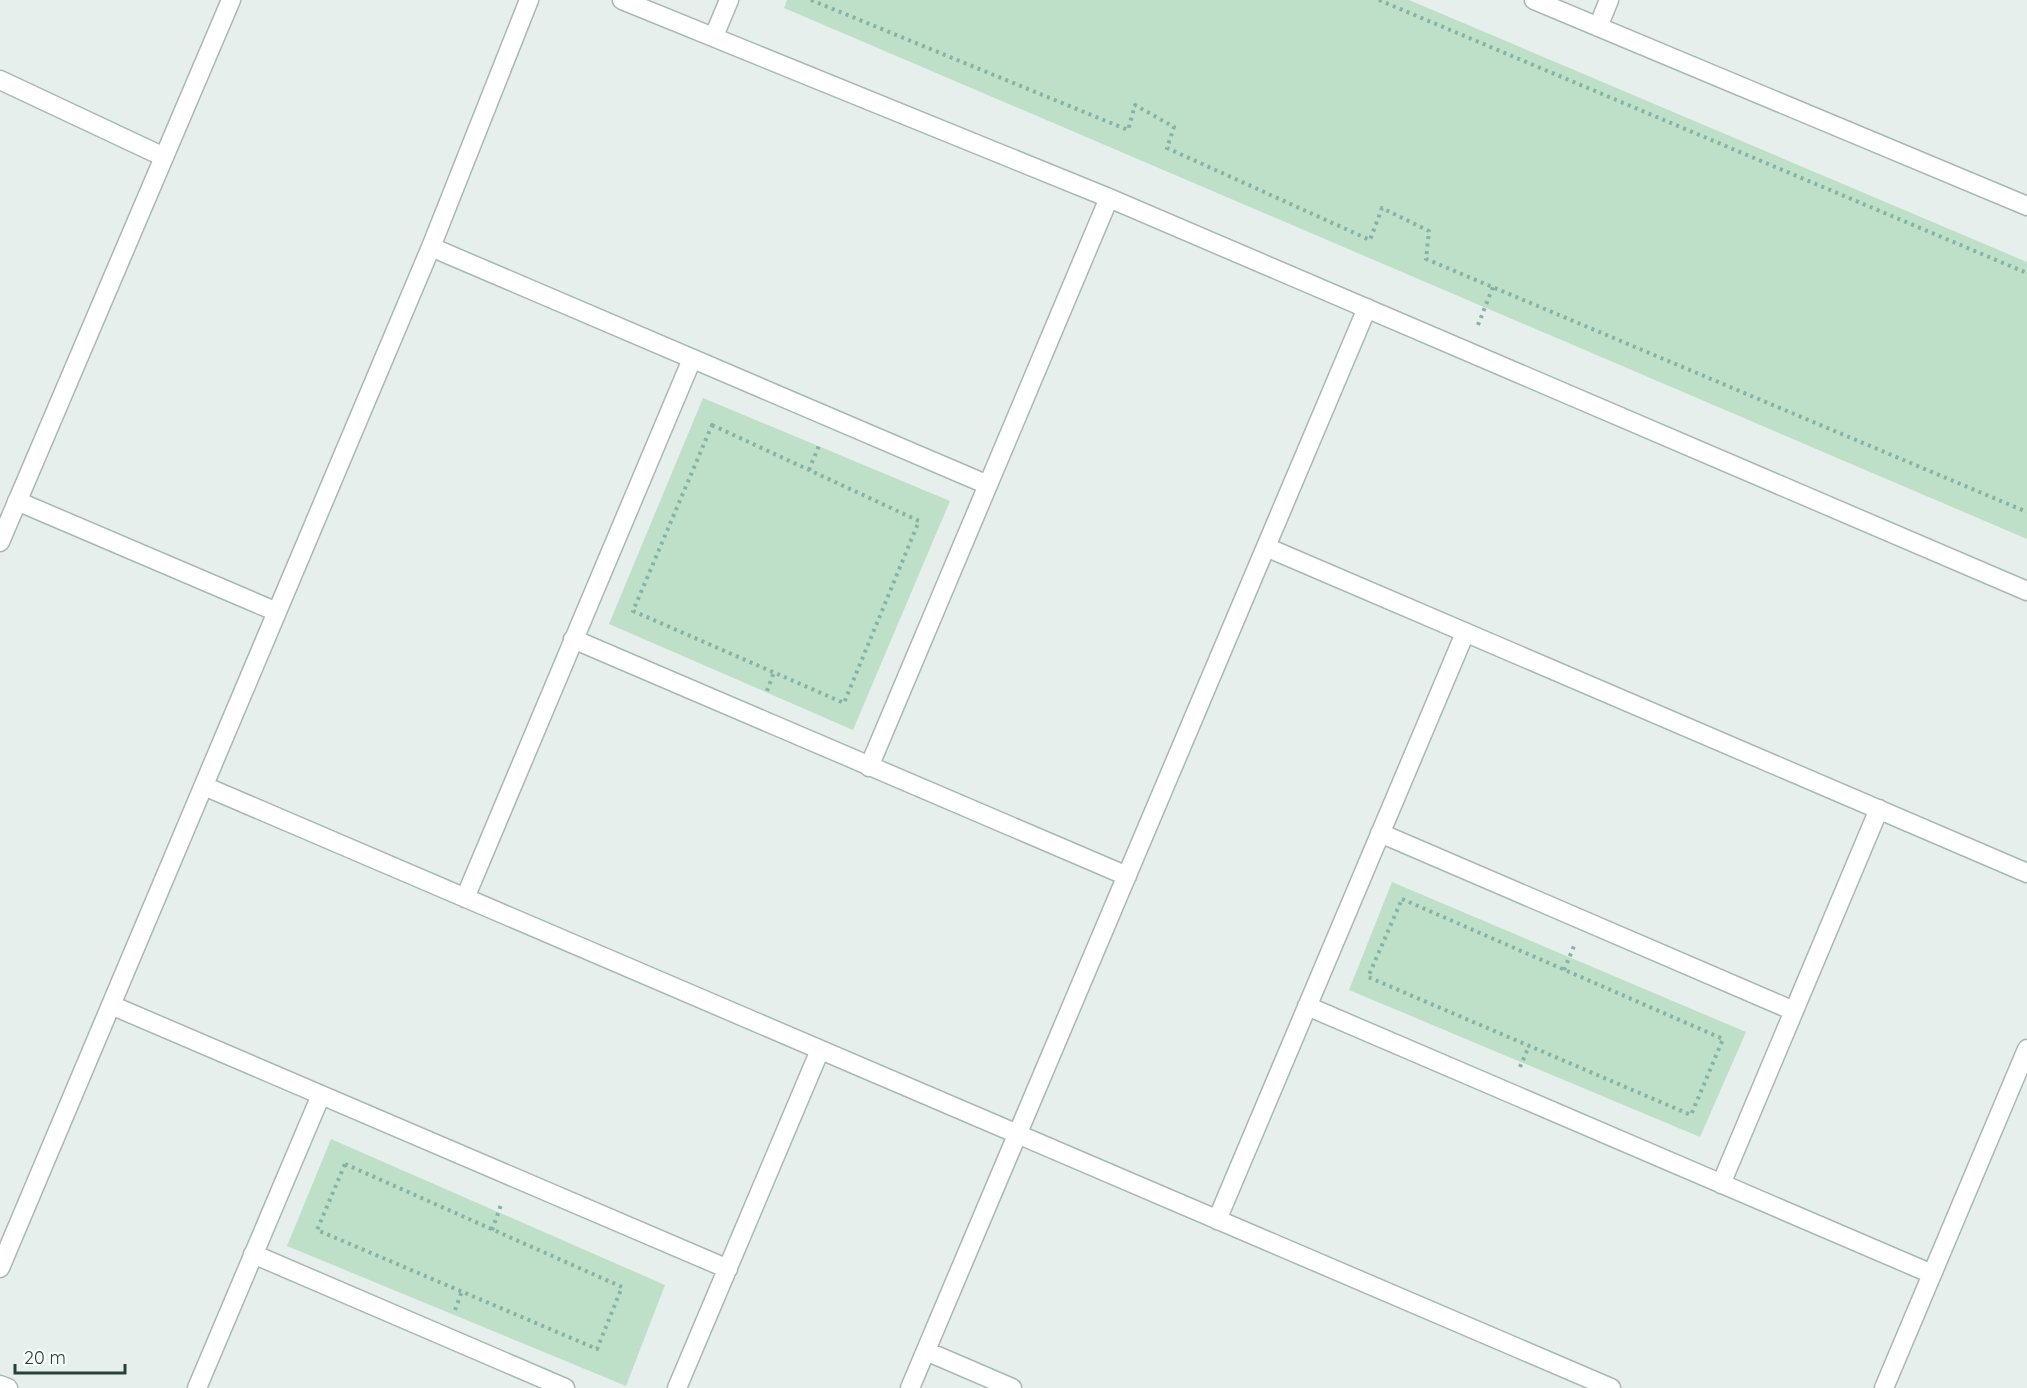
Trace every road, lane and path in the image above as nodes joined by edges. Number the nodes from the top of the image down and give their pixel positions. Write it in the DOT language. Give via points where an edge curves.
graph roads {
  1 [pos="231,0"];
  2 [pos="529,0"];
  3 [pos="622,0"];
  4 [pos="729,0"];
  5 [pos="811,0"];
  6 [pos="1379,0"];
  7 [pos="1534,0"];
  8 [pos="1609,0"];
  9 [pos="1598,27"];
  10 [pos="714,36"];
  11 [pos="0,80"];
  12 [pos="164,157"];
  13 [pos="1109,198"];
  14 [pos="2027,206"];
  15 [pos="431,247"];
  16 [pos="2027,273"];
  17 [pos="1493,287"];
  18 [pos="1366,308"];
  19 [pos="1468,351"];
  20 [pos="692,358"];
  21 [pos="988,485"];
  22 [pos="17,501"];
  23 [pos="2027,512"];
  24 [pos="0,542"];
  25 [pos="1266,547"];
  26 [pos="2027,591"];
  27 [pos="277,612"];
  28 [pos="1465,633"];
  29 [pos="573,639"];
  30 [pos="844,703"];
  31 [pos="869,767"];
  32 [pos="204,786"];
  33 [pos="1879,809"];
  34 [pos="1380,833"];
  35 [pos="2027,873"];
  36 [pos="1127,876"];
  37 [pos="465,897"];
  38 [pos="111,1005"];
  39 [pos="1307,1006"];
  40 [pos="1794,1011"];
  41 [pos="2027,1049"];
  42 [pos="820,1050"];
  43 [pos="321,1095"];
  44 [pos="1691,1115"];
  45 [pos="1018,1134"];
  46 [pos="1721,1184"];
  47 [pos="1216,1220"];
  48 [pos="253,1254"];
  49 [pos="0,1268"];
  50 [pos="728,1269"];
  51 [pos="1932,1274"];
  52 [pos="597,1349"];
  53 [pos="926,1351"];
  54 [pos="0,1385"];
  55 [pos="8,1388"];
  56 [pos="197,1388"];
  57 [pos="565,1388"];
  58 [pos="678,1388"];
  59 [pos="910,1388"];
  60 [pos="1012,1388"];
  61 [pos="1611,1388"];
  62 [pos="1884,1388"];
  1 -- 12 [label="street"];
  2 -- 15 [label="street"];
  3 -- 10 [label="street"];
  4 -- 10 [label="street"];
  5 -- 17 [label="path" via="1128,130 1135,105 1174,127 1167,148 1370,240 1382,208 1429,231 1426,259"];
  6 -- 16 [label="path"];
  7 -- 9 [label="street"];
  8 -- 9 [label="street"];
  9 -- 14 [label="street"];
  10 -- 13 [label="street"];
  11 -- 12 [label="street"];
  12 -- 22 [label="street"];
  13 -- 18 [label="street"];
  13 -- 21 [label="street"];
  15 -- 20 [label="street"];
  15 -- 27 [label="street"];
  17 -- 19 [label="path"];
  17 -- 23 [label="path"];
  18 -- 19 [label="street"];
  18 -- 25 [label="street"];
  19 -- 26 [label="street"];
  20 -- 21 [label="street"];
  20 -- 29 [label="street"];
  21 -- 31 [label="street"];
  22 -- 24 [label="street"];
  22 -- 27 [label="street"];
  25 -- 28 [label="street"];
  25 -- 36 [label="street"];
  27 -- 32 [label="street"];
  28 -- 33 [label="street"];
  28 -- 34 [label="street"];
  29 -- 31 [label="street"];
  29 -- 37 [label="street"];
  30 -- 30 [label="path" via="919,521 712,425 633,611"];
  31 -- 36 [label="street"];
  32 -- 37 [label="street"];
  32 -- 38 [label="street"];
  33 -- 35 [label="street"];
  33 -- 40 [label="street"];
  34 -- 39 [label="street"];
  34 -- 40 [label="street"];
  36 -- 45 [label="street"];
  37 -- 42 [label="street"];
  38 -- 43 [label="street"];
  38 -- 49 [label="street"];
  39 -- 46 [label="street"];
  39 -- 47 [label="street"];
  40 -- 46 [label="street"];
  41 -- 51 [label="street"];
  42 -- 45 [label="street"];
  42 -- 50 [label="street"];
  43 -- 48 [label="street"];
  43 -- 50 [label="street"];
  44 -- 44 [label="path" via="1723,1039 1402,899 1368,977"];
  45 -- 47 [label="street"];
  45 -- 53 [label="street"];
  46 -- 51 [label="street"];
  47 -- 61 [label="street"];
  48 -- 56 [label="street"];
  48 -- 57 [label="street"];
  50 -- 58 [label="street"];
  51 -- 62 [label="street"];
  52 -- 52 [label="path" via="316,1230 345,1164 622,1287"];
  53 -- 59 [label="street"];
  53 -- 60 [label="street"];
  54 -- 55 [label="street"];
}
